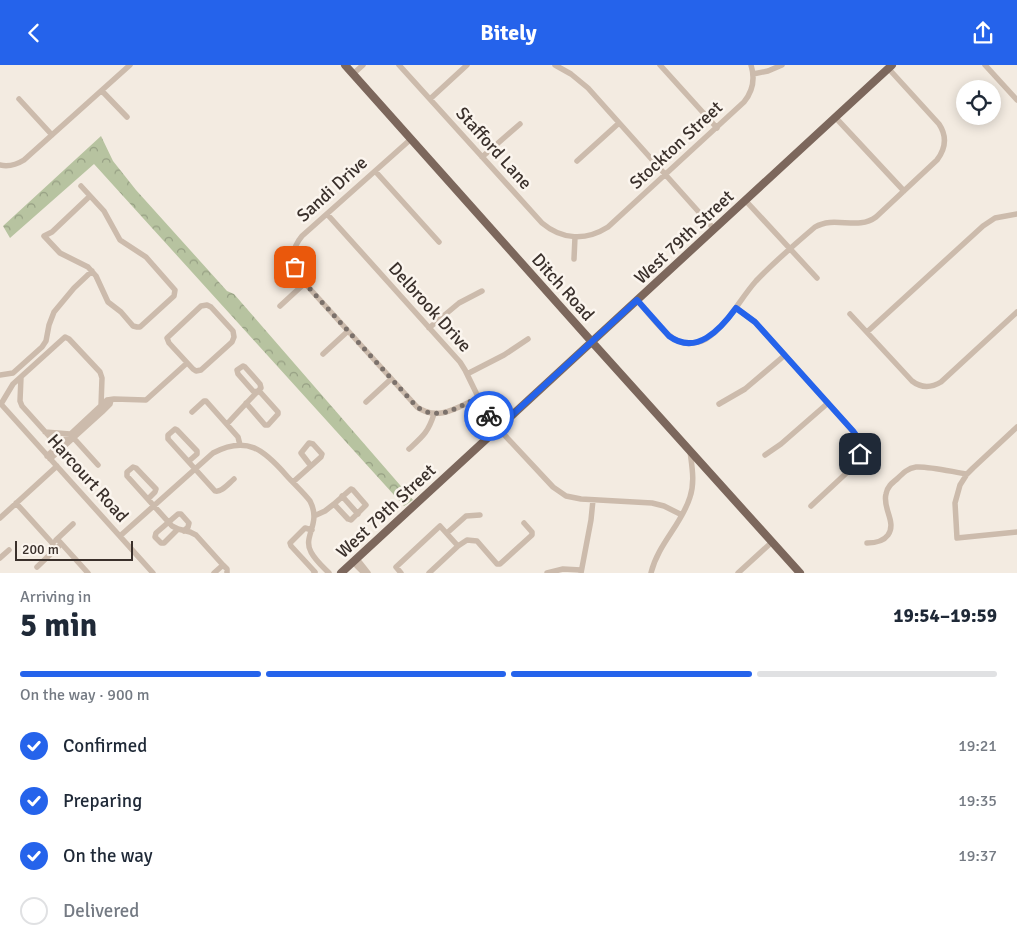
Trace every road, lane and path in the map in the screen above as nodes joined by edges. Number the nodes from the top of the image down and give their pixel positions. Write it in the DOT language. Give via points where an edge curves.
graph roads {
  1 [pos="130,65"];
  2 [pos="345,65"];
  3 [pos="363,65"];
  4 [pos="399,65"];
  5 [pos="467,65"];
  6 [pos="555,65"];
  7 [pos="660,65"];
  8 [pos="751,65"];
  9 [pos="782,65"];
  10 [pos="986,65"];
  11 [pos="890,67"];
  12 [pos="353,74"];
  13 [pos="753,74"];
  14 [pos="102,91"];
  15 [pos="19,99"];
  16 [pos="430,99"];
  17 [pos="1017,100"];
  18 [pos="127,117"];
  19 [pos="835,117"];
  20 [pos="619,123"];
  21 [pos="520,124"];
  22 [pos="717,128"];
  23 [pos="52,135"];
  24 [pos="411,139"];
  25 [pos="482,157"];
  26 [pos="577,161"];
  27 [pos="3,166"];
  28 [pos="375,171"];
  29 [pos="665,175"];
  30 [pos="81,186"];
  31 [pos="904,191"];
  32 [pos="90,197"];
  33 [pos="745,200"];
  34 [pos="327,214"];
  35 [pos="1017,214"];
  36 [pos="714,229"];
  37 [pos="575,237"];
  38 [pos="439,242"];
  39 [pos="790,249"];
  40 [pos="574,259"];
  41 [pos="92,271"];
  42 [pos="817,278"];
  43 [pos="305,283"];
  44 [pos="482,291"];
  45 [pos="637,300"];
  46 [pos="280,305"];
  47 [pos="736,308"];
  48 [pos="1017,312"];
  49 [pos="850,314"];
  50 [pos="429,328"];
  51 [pos="348,331"];
  52 [pos="867,332"];
  53 [pos="528,339"];
  54 [pos="592,342"];
  55 [pos="323,354"];
  56 [pos="785,355"];
  57 [pos="187,363"];
  58 [pos="467,374"];
  59 [pos="0,375"];
  60 [pos="21,377"];
  61 [pos="391,379"];
  62 [pos="478,398"];
  63 [pos="111,400"];
  64 [pos="366,402"];
  65 [pos="0,403"];
  66 [pos="246,403"];
  67 [pos="828,403"];
  68 [pos="719,404"];
  69 [pos="101,406"];
  70 [pos="192,412"];
  71 [pos="434,414"];
  72 [pos="227,424"];
  73 [pos="1017,427"];
  74 [pos="499,428"];
  75 [pos="45,432"];
  76 [pos="72,436"];
  77 [pos="58,445"];
  78 [pos="240,445"];
  79 [pos="409,449"];
  80 [pos="690,451"];
  81 [pos="765,455"];
  82 [pos="49,458"];
  83 [pos="189,461"];
  84 [pos="98,465"];
  85 [pos="56,466"];
  86 [pos="312,466"];
  87 [pos="195,468"];
  88 [pos="966,474"];
  89 [pos="234,479"];
  90 [pos="293,483"];
  91 [pos="342,496"];
  92 [pos="148,499"];
  93 [pos="593,500"];
  94 [pos="16,503"];
  95 [pos="334,504"];
  96 [pos="154,506"];
  97 [pos="811,506"];
  98 [pos="358,514"];
  99 [pos="480,515"];
  100 [pos="682,515"];
  101 [pos="314,516"];
  102 [pos="0,518"];
  103 [pos="168,522"];
  104 [pos="524,523"];
  105 [pos="74,524"];
  106 [pos="181,530"];
  107 [pos="312,530"];
  108 [pos="1017,532"];
  109 [pos="447,533"];
  110 [pos="120,536"];
  111 [pos="772,541"];
  112 [pos="57,543"];
  113 [pos="867,543"];
  114 [pos="458,546"];
  115 [pos="9,550"];
  116 [pos="0,558"];
  117 [pos="355,560"];
  118 [pos="223,565"];
  119 [pos="37,567"];
  120 [pos="581,571"];
  121 [pos="88,573"];
  122 [pos="153,573"];
  123 [pos="214,573"];
  124 [pos="227,573"];
  125 [pos="314,573"];
  126 [pos="329,573"];
  127 [pos="341,573"];
  128 [pos="364,573"];
  129 [pos="368,573"];
  130 [pos="402,573"];
  131 [pos="429,573"];
  132 [pos="547,573"];
  133 [pos="651,573"];
  134 [pos="738,573"];
  135 [pos="800,573"];
  1 -- 14 [label="street"];
  2 -- 12 [label="main road, Ditch Road"];
  3 -- 12 [label="street"];
  4 -- 16 [label="street, Stafford Lane"];
  5 -- 16 [label="street"];
  6 -- 20 [label="street" via="581,82"];
  7 -- 22 [label="street"];
  8 -- 13 [label="street"];
  9 -- 13 [label="street"];
  10 -- 17 [label="street"];
  11 -- 19 [label="main road, West 79th Street"];
  11 -- 31 [label="street" via="940,125 945,137 938,160"];
  12 -- 24 [label="main road, Ditch Road"];
  13 -- 22 [label="street, Stockton Street" via="748,97"];
  14 -- 18 [label="street"];
  14 -- 23 [label="street"];
  15 -- 23 [label="street"];
  16 -- 25 [label="street, Stafford Lane"];
  19 -- 31 [label="street"];
  19 -- 33 [label="main road, West 79th Street"];
  20 -- 26 [label="street"];
  20 -- 29 [label="street"];
  21 -- 25 [label="street"];
  22 -- 29 [label="street, Stockton Street"];
  23 -- 27 [label="street" via="24,160"];
  24 -- 28 [label="street, Sandi Drive"];
  24 -- 54 [label="main road, Ditch Road"];
  25 -- 37 [label="street, Stafford Lane" via="544,225"];
  28 -- 34 [label="street, Sandi Drive"];
  28 -- 38 [label="street"];
  29 -- 36 [label="street"];
  29 -- 37 [label="street, Stockton Street" via="608,227 593,235"];
  30 -- 32 [label="street"];
  31 -- 39 [label="street" via="873,220 824,223"];
  32 -- 41 [label="street" via="44,236 60,253"];
  32 -- 41 [label="street" via="106,213 120,240 146,257 175,293 137,327 108,302"];
  33 -- 36 [label="main road, West 79th Street"];
  33 -- 39 [label="street"];
  34 -- 43 [label="street, Sandi Drive" via="297,243 294,265"];
  34 -- 50 [label="street, Delbrook Drive"];
  35 -- 52 [label="street" via="995,218 983,226"];
  36 -- 45 [label="main road, West 79th Street"];
  37 -- 40 [label="street"];
  39 -- 42 [label="street"];
  39 -- 47 [label="street" via="757,281"];
  41 -- 59 [label="street" via="54,312 42,347 13,373"];
  43 -- 46 [label="street"];
  43 -- 51 [label="street"];
  44 -- 50 [label="street" via="459,303"];
  45 -- 47 [label="street" via="667,334 678,341 692,343 706,339"];
  45 -- 54 [label="main road, West 79th Street"];
  47 -- 56 [label="street" via="755,322"];
  48 -- 52 [label="street" via="941,382 927,387 912,381"];
  49 -- 52 [label="street"];
  50 -- 58 [label="street, Delbrook Drive"];
  51 -- 55 [label="street"];
  51 -- 61 [label="street"];
  53 -- 58 [label="street"];
  54 -- 74 [label="main road, West 79th Street"];
  54 -- 80 [label="main road, Ditch Road"];
  56 -- 67 [label="street"];
  56 -- 68 [label="street" via="745,389"];
  57 -- 57 [label="street" via="167,338 201,306 209,306 233,331 234,339 200,371 194,371"];
  57 -- 63 [label="street" via="146,400"];
  58 -- 62 [label="street, Delbrook Drive"];
  60 -- 65 [label="street"];
  60 -- 69 [label="street" via="66,337 100,372"];
  60 -- 75 [label="street" via="20,401"];
  61 -- 64 [label="street"];
  61 -- 71 [label="street" via="417,407"];
  62 -- 71 [label="street" via="442,414"];
  62 -- 74 [label="street, Delbrook Drive"];
  63 -- 69 [label="street"];
  63 -- 76 [label="street"];
  65 -- 82 [label="street, Harcourt Road"];
  66 -- 66 [label="street" via="265,425 278,416 261,393 255,391"];
  66 -- 72 [label="street"];
  67 -- 81 [label="street"];
  67 -- 97 [label="street" via="857,436 860,452 852,468"];
  69 -- 76 [label="street"];
  70 -- 72 [label="street" via="206,401"];
  71 -- 79 [label="street" via="426,433"];
  72 -- 78 [label="street" via="239,437"];
  73 -- 88 [label="street"];
  74 -- 93 [label="street, Delbrook Drive" via="555,489 574,498"];
  74 -- 117 [label="main road, West 79th Street"];
  75 -- 76 [label="street"];
  75 -- 77 [label="street"];
  76 -- 77 [label="street"];
  76 -- 82 [label="street"];
  76 -- 84 [label="street"];
  77 -- 82 [label="street"];
  78 -- 87 [label="street" via="218,450"];
  78 -- 90 [label="street" via="266,453"];
  80 -- 100 [label="street" via="692,489"];
  80 -- 111 [label="main road, Ditch Road"];
  82 -- 85 [label="street, Harcourt Road"];
  83 -- 83 [label="street" via="168,439 175,429 197,451"];
  83 -- 87 [label="street"];
  85 -- 94 [label="street"];
  85 -- 110 [label="street, Harcourt Road"];
  86 -- 90 [label="street"];
  87 -- 89 [label="street" via="216,491"];
  87 -- 96 [label="street"];
  88 -- 108 [label="street" via="955,503 957,538"];
  88 -- 113 [label="street" via="918,467 906,470 886,492 890,531 882,541"];
  90 -- 101 [label="street" via="310,501"];
  91 -- 95 [label="street"];
  91 -- 98 [label="street"];
  91 -- 98 [label="street" via="353,489 366,504"];
  92 -- 92 [label="street" via="126,475 132,467 136,467 155,489"];
  92 -- 96 [label="street"];
  93 -- 100 [label="street, Delbrook Drive" via="652,503"];
  93 -- 120 [label="street"];
  94 -- 102 [label="street"];
  94 -- 112 [label="street"];
  95 -- 98 [label="street" via="348,520"];
  95 -- 101 [label="street"];
  96 -- 103 [label="street"];
  96 -- 110 [label="street"];
  99 -- 109 [label="street" via="466,515"];
  100 -- 133 [label="street" via="658,554"];
  101 -- 107 [label="street"];
  103 -- 106 [label="street"];
  103 -- 106 [label="street" via="181,514 189,524"];
  103 -- 106 [label="street" via="155,535 160,542 164,543"];
  104 -- 114 [label="street" via="532,535 500,564 476,541 467,540"];
  105 -- 112 [label="street"];
  106 -- 118 [label="street" via="196,535"];
  107 -- 125 [label="street" via="305,528 290,543"];
  107 -- 126 [label="street" via="308,540 310,551"];
  109 -- 114 [label="street"];
  109 -- 130 [label="street" via="440,526 396,567"];
  110 -- 122 [label="street, Harcourt Road"];
  111 -- 134 [label="street"];
  111 -- 135 [label="main road, Ditch Road"];
  112 -- 119 [label="street"];
  112 -- 121 [label="street"];
  114 -- 131 [label="street"];
  115 -- 116 [label="street"];
  117 -- 127 [label="main road, West 79th Street"];
  117 -- 128 [label="street"];
  117 -- 129 [label="street"];
  118 -- 123 [label="street"];
  118 -- 124 [label="street"];
  120 -- 132 [label="street" via="563,569"];
}
